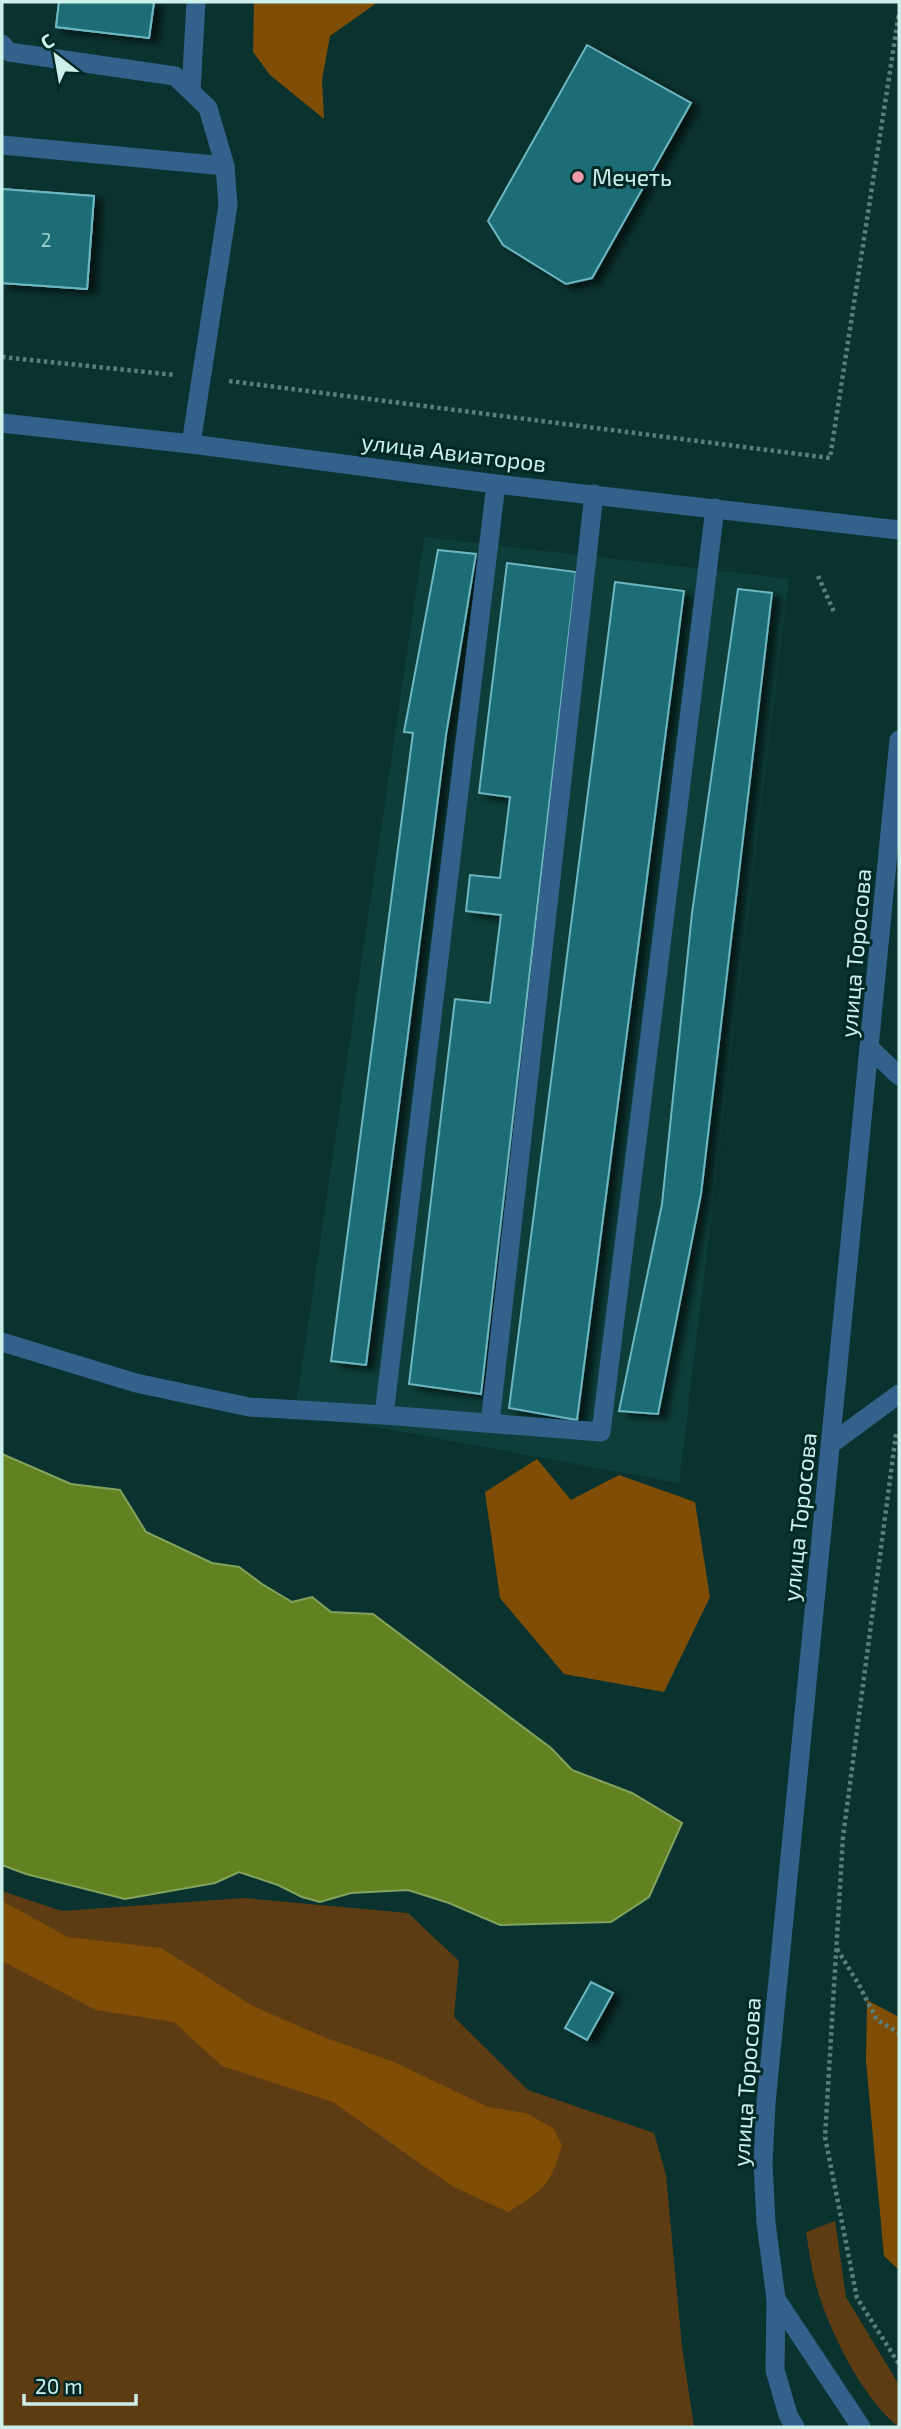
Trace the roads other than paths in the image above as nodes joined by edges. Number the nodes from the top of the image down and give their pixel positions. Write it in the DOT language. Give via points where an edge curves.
graph roads {
  1 [pos="196,2"];
  2 [pos="2,44"];
  3 [pos="191,91"];
  4 [pos="2,145"];
  5 [pos="225,166"];
  6 [pos="2,423"];
  7 [pos="191,444"];
  8 [pos="496,484"];
  9 [pos="594,494"];
  10 [pos="715,508"];
  11 [pos="899,530"];
  12 [pos="899,740"];
  13 [pos="871,1049"];
  14 [pos="899,1076"];
  15 [pos="2,1342"];
  16 [pos="899,1394"];
  17 [pos="384,1415"];
  18 [pos="490,1423"];
  19 [pos="831,1444"];
  20 [pos="776,2299"];
  21 [pos="795,2427"];
  22 [pos="861,2427"];
  1 -- 3 [label="street"];
  2 -- 3 [label="street" via="9,52 175,76"];
  3 -- 5 [label="street" via="208,108"];
  4 -- 5 [label="street"];
  5 -- 7 [label="street" via="228,205"];
  6 -- 7 [label="street, улица Авиаторов"];
  7 -- 8 [label="street, улица Авиаторов"];
  8 -- 9 [label="street, улица Авиаторов"];
  8 -- 17 [label="street"];
  9 -- 10 [label="street, улица Авиаторов"];
  9 -- 18 [label="street"];
  10 -- 11 [label="street, улица Авиаторов"];
  10 -- 18 [label="street" via="601,1432"];
  12 -- 13 [label="street, улица Торосова"];
  13 -- 14 [label="street"];
  13 -- 19 [label="street, улица Торосова"];
  15 -- 17 [label="street" via="136,1383 249,1407"];
  16 -- 19 [label="street"];
  17 -- 18 [label="street"];
  19 -- 20 [label="street, улица Торосова" via="766,2103 766,2223"];
  20 -- 21 [label="street, улица Торосова" via="775,2370"];
  20 -- 22 [label="street"];
}
